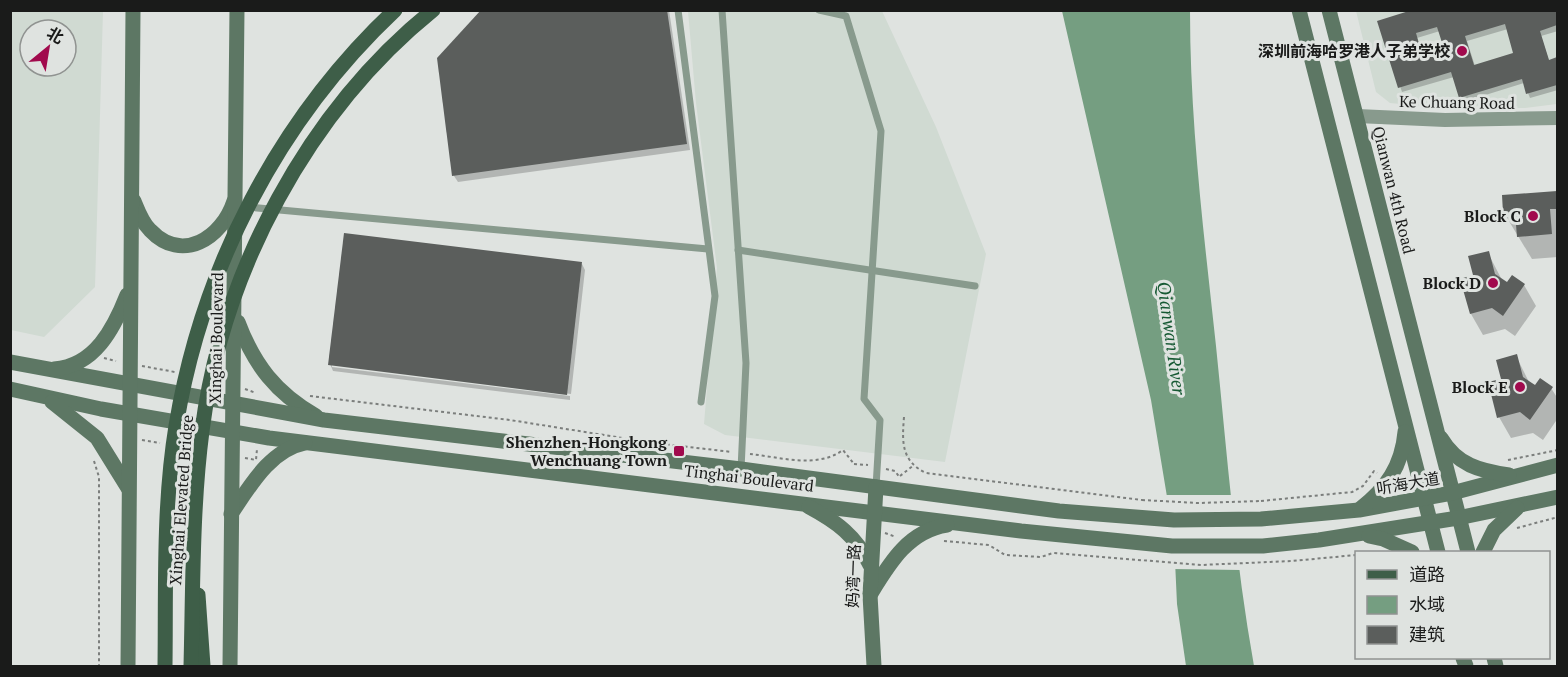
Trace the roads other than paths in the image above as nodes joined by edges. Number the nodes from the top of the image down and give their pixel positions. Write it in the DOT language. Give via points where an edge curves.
graph roads {
  1 [pos="133,10"];
  2 [pos="237,10"];
  3 [pos="395,10"];
  4 [pos="433,10"];
  5 [pos="678,10"];
  6 [pos="722,10"];
  7 [pos="819,10"];
  8 [pos="1299,10"];
  9 [pos="1329,10"];
  10 [pos="1357,116"];
  11 [pos="1557,118"];
  12 [pos="131,195"];
  13 [pos="237,198"];
  14 [pos="708,249"];
  15 [pos="738,250"];
  16 [pos="872,270"];
  17 [pos="975,285"];
  18 [pos="131,286"];
  19 [pos="235,312"];
  20 [pos="10,362"];
  21 [pos="46,370"];
  22 [pos="130,386"];
  23 [pos="10,389"];
  24 [pos="42,396"];
  25 [pos="700,402"];
  26 [pos="233,405"];
  27 [pos="130,414"];
  28 [pos="324,420"];
  29 [pos="1406,423"];
  30 [pos="1435,429"];
  31 [pos="233,432"];
  32 [pos="312,442"];
  33 [pos="1557,465"];
  34 [pos="741,469"];
  35 [pos="1515,475"];
  36 [pos="876,487"];
  37 [pos="129,490"];
  38 [pos="1452,493"];
  39 [pos="1557,497"];
  40 [pos="1425,499"];
  41 [pos="798,502"];
  42 [pos="1519,507"];
  43 [pos="1359,510"];
  44 [pos="874,512"];
  45 [pos="231,514"];
  46 [pos="1458,518"];
  47 [pos="1262,519"];
  48 [pos="195,523"];
  49 [pos="956,523"];
  50 [pos="1431,523"];
  51 [pos="1360,534"];
  52 [pos="1410,551"];
  53 [pos="1438,551"];
  54 [pos="1468,551"];
  55 [pos="1484,551"];
  56 [pos="871,567"];
  57 [pos="870,595"];
  58 [pos="128,666"];
  59 [pos="165,666"];
  60 [pos="191,666"];
  61 [pos="204,666"];
  62 [pos="230,666"];
  63 [pos="874,666"];
  1 -- 12 [label="street"];
  2 -- 13 [label="street, Xinghai Boulevard"];
  3 -- 59 [label="main road, Xinghai Elevated Bridge, bridge" via="332,76 280,149 238,226 206,307 176,427 168,501"];
  4 -- 48 [label="main road, Xinghai Elevated Bridge, bridge" via="383,55 326,123 257,243 230,313 210,387 202,431"];
  5 -- 14 [label="lane"];
  6 -- 15 [label="lane"];
  7 -- 16 [label="lane" via="846,16 881,132"];
  8 -- 29 [label="street"];
  9 -- 10 [label="street, Qianwan 4th Road"];
  10 -- 11 [label="street, Ke Chuang Road" via="1445,120"];
  10 -- 30 [label="street, Qianwan 4th Road"];
  12 -- 13 [label="street" via="150,231 167,242 187,245 206,240 221,228"];
  12 -- 18 [label="street"];
  13 -- 14 [label="lane"];
  13 -- 19 [label="street, Xinghai Boulevard"];
  14 -- 25 [label="lane" via="715,296"];
  15 -- 16 [label="lane"];
  15 -- 34 [label="lane" via="746,363"];
  16 -- 17 [label="lane"];
  16 -- 36 [label="lane" via="864,399 880,420"];
  18 -- 21 [label="street" via="113,327 95,351 74,364"];
  18 -- 22 [label="street"];
  19 -- 26 [label="street, Xinghai Boulevard"];
  19 -- 28 [label="street" via="254,359 267,378 288,399"];
  20 -- 21 [label="street, Tinghai Boulevard"];
  21 -- 22 [label="street, Tinghai Boulevard"];
  22 -- 26 [label="street, Tinghai Boulevard"];
  22 -- 27 [label="street"];
  23 -- 24 [label="street, Tinghai Boulevard"];
  24 -- 27 [label="street, Tinghai Boulevard"];
  24 -- 37 [label="street" via="97,438"];
  26 -- 28 [label="street, Tinghai Boulevard"];
  26 -- 31 [label="street, Xinghai Boulevard"];
  27 -- 31 [label="street, Tinghai Boulevard"];
  27 -- 37 [label="street"];
  28 -- 34 [label="street, Tinghai Boulevard"];
  29 -- 40 [label="street"];
  29 -- 43 [label="street" via="1395,470 1385,487"];
  30 -- 35 [label="street" via="1465,464 1486,472"];
  30 -- 38 [label="street, Qianwan 4th Road"];
  31 -- 32 [label="street, Tinghai Boulevard"];
  31 -- 45 [label="street, Xinghai Boulevard"];
  32 -- 41 [label="street, Tinghai Boulevard"];
  32 -- 45 [label="street" via="293,447 267,465"];
  33 -- 35 [label="street, 听海大道"];
  34 -- 36 [label="street, Tinghai Boulevard"];
  35 -- 38 [label="street, 听海大道"];
  36 -- 44 [label="street, 妈湾一路"];
  36 -- 47 [label="street, Tinghai Boulevard" via="1141,518"];
  37 -- 58 [label="street"];
  38 -- 40 [label="street, 听海大道"];
  38 -- 46 [label="street, Qianwan 4th Road"];
  39 -- 42 [label="street"];
  40 -- 43 [label="street, 听海大道"];
  40 -- 50 [label="street"];
  41 -- 44 [label="street, Tinghai Boulevard"];
  41 -- 56 [label="street" via="846,530 856,539"];
  42 -- 46 [label="street"];
  42 -- 55 [label="street" via="1494,530"];
  43 -- 47 [label="street, 听海大道"];
  44 -- 49 [label="street, Tinghai Boulevard"];
  44 -- 56 [label="street, 妈湾一路"];
  45 -- 62 [label="street, Xinghai Boulevard"];
  46 -- 50 [label="street"];
  46 -- 54 [label="street, Qianwan 4th Road"];
  48 -- 60 [label="main road, Xinghai Elevated Bridge, bridge"];
  48 -- 61 [label="main road, bridge"];
  49 -- 51 [label="street, Tinghai Boulevard" via="1203,547 1263,546"];
  49 -- 57 [label="street" via="927,531 904,546"];
  50 -- 51 [label="street"];
  50 -- 53 [label="street"];
  51 -- 52 [label="street"];
  56 -- 57 [label="street, 妈湾一路"];
  57 -- 63 [label="street, 妈湾一路"];
}
